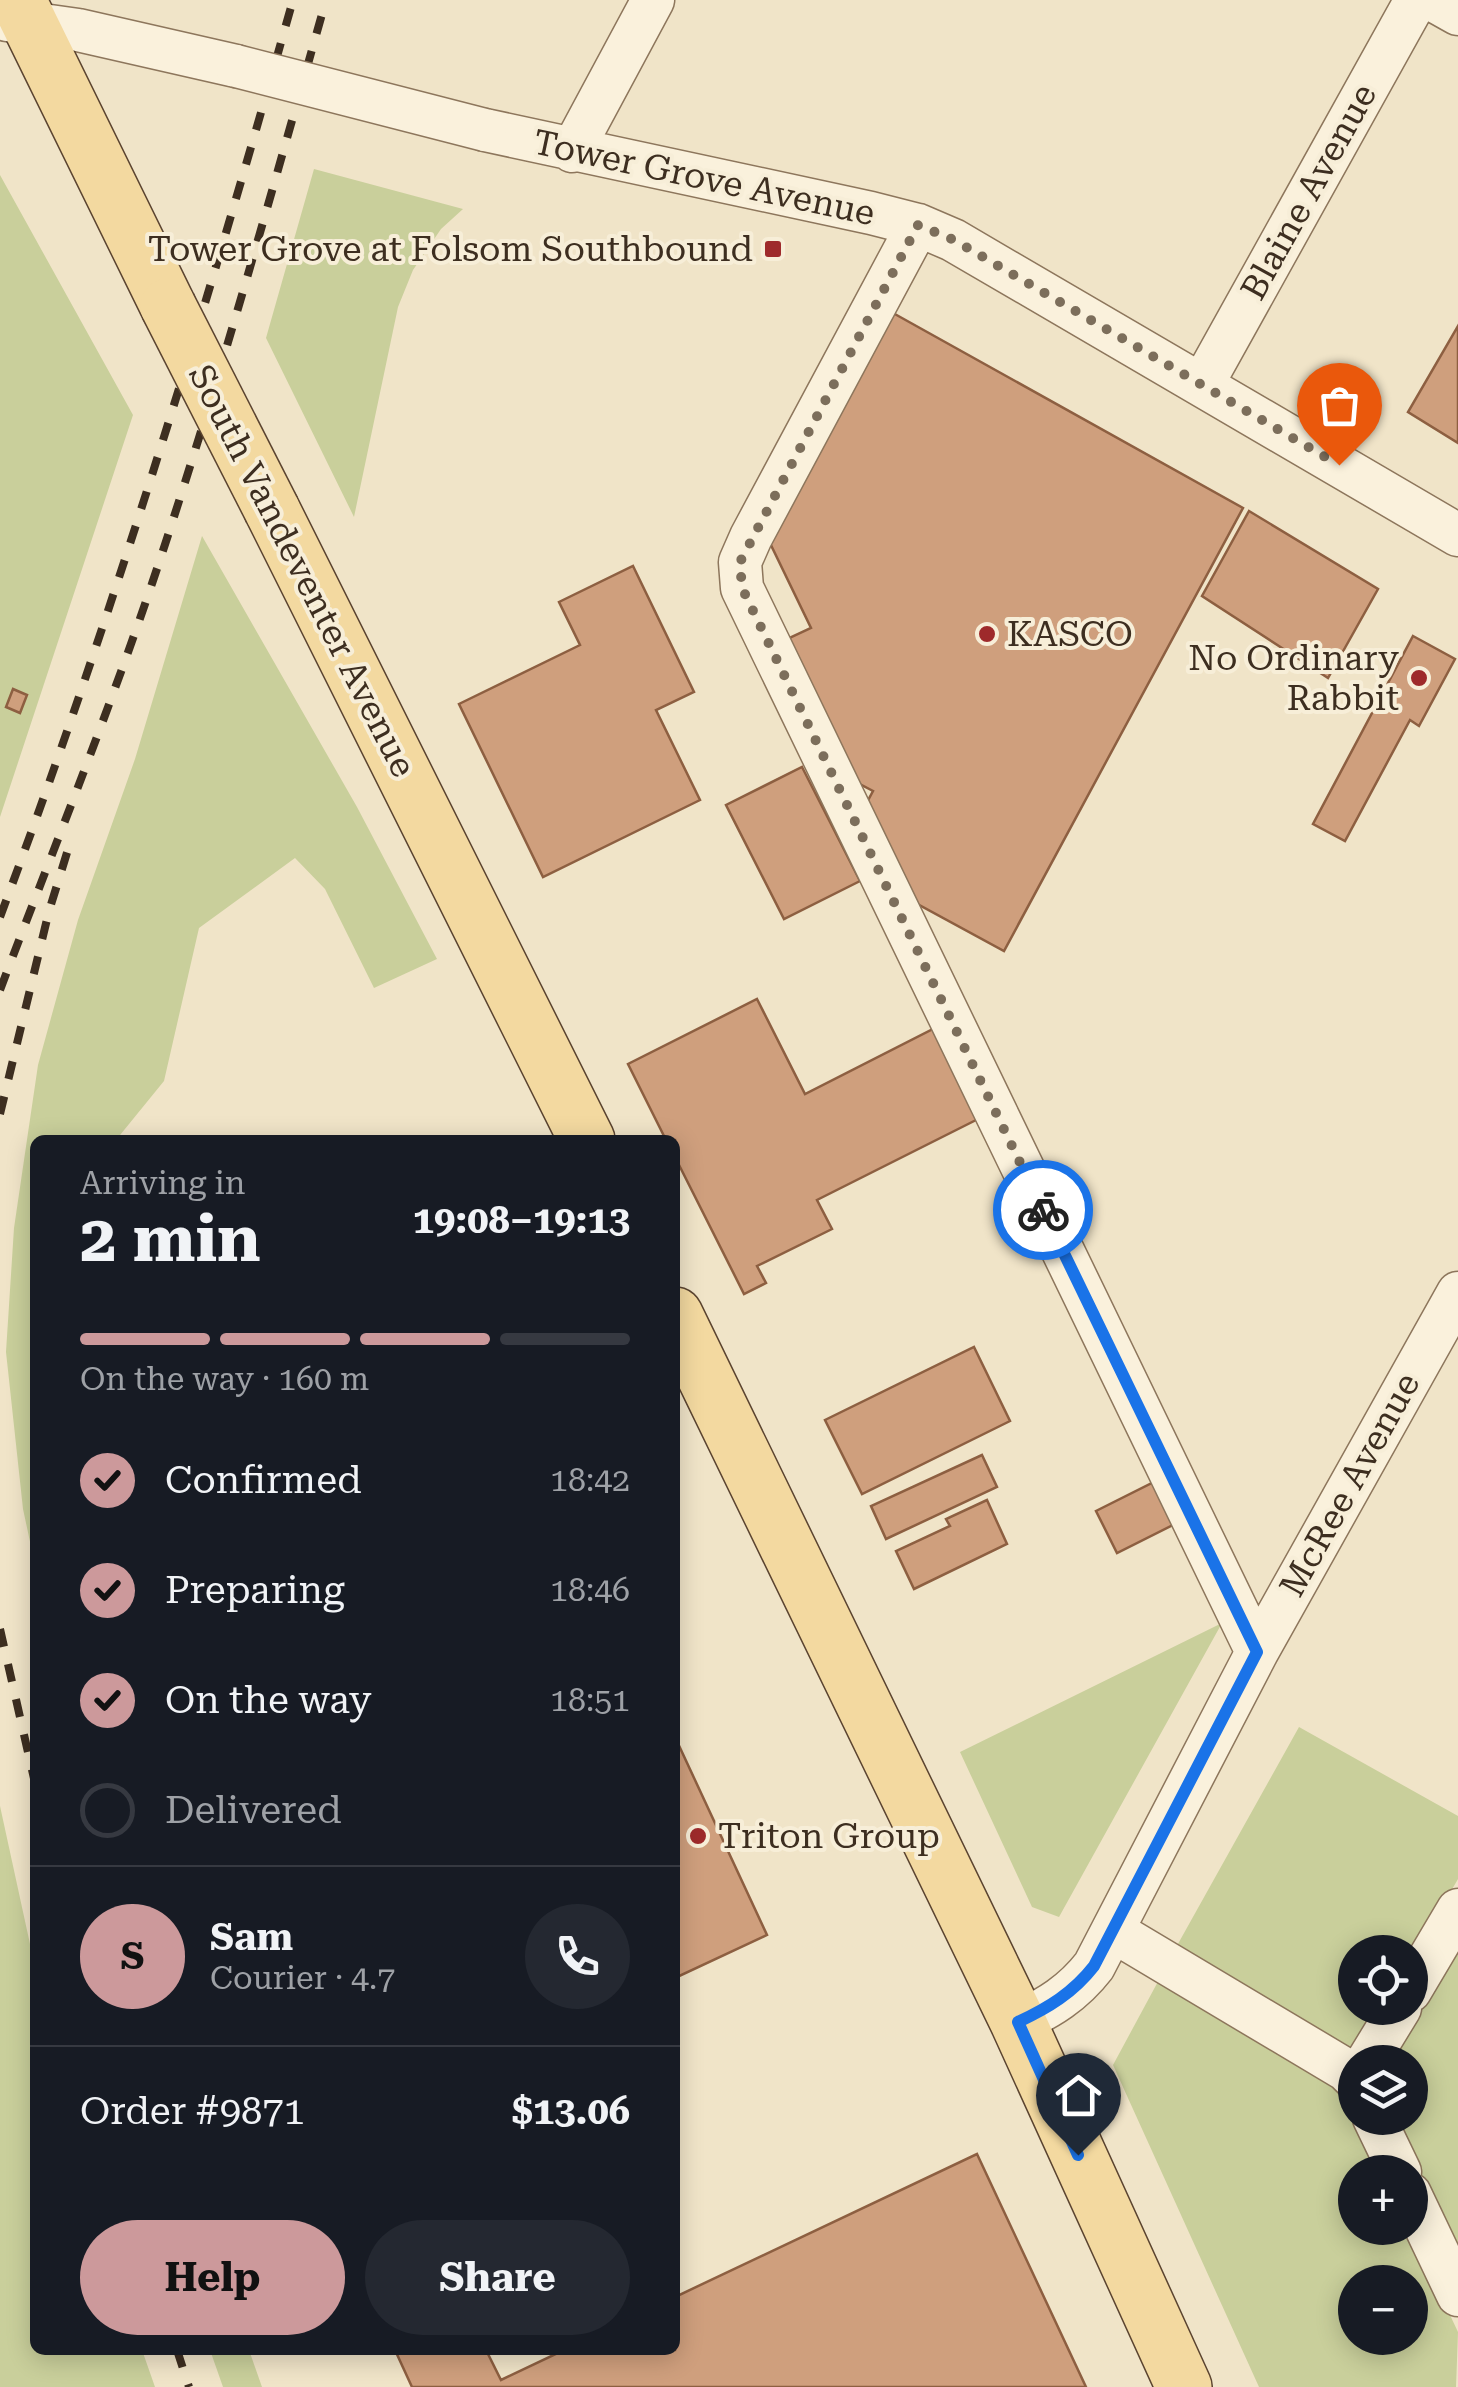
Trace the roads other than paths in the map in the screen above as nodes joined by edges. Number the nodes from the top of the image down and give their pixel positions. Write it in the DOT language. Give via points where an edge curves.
graph roads {
  1 [pos="653,0"];
  2 [pos="1416,0"];
  3 [pos="1434,0"];
  4 [pos="16,14"];
  5 [pos="1458,14"];
  6 [pos="572,151"];
  7 [pos="918,225"];
  8 [pos="1202,385"];
  9 [pos="1458,535"];
  10 [pos="585,1135"];
  11 [pos="1458,1293"];
  12 [pos="680,1326"];
  13 [pos="1257,1652"];
  14 [pos="1458,1910"];
  15 [pos="1113,1932"];
  16 [pos="1428,1961"];
  17 [pos="1018,2022"];
  18 [pos="1338,2065"];
  19 [pos="1428,2232"];
  20 [pos="1458,2295"];
  21 [pos="1184,2387"];
  1 -- 6 [label="street"];
  2 -- 8 [label="street, Blaine Avenue"];
  3 -- 5 [label="street"];
  4 -- 6 [label="street, Tower Grove Avenue, bridge"];
  4 -- 10 [label="main road, South Vandeventer Avenue, bridge"];
  6 -- 7 [label="street, Tower Grove Avenue"];
  7 -- 8 [label="street, Tower Grove Avenue"];
  7 -- 13 [label="street" via="751,538 740,562 742,588"];
  8 -- 9 [label="street, Tower Grove Avenue"];
  11 -- 13 [label="street, McRee Avenue"];
  12 -- 17 [label="main road"];
  13 -- 15 [label="street, McRee Avenue"];
  14 -- 16 [label="street"];
  15 -- 17 [label="street, McRee Avenue" via="1070,1992"];
  15 -- 18 [label="street"];
  17 -- 21 [label="main road"];
  19 -- 20 [label="street"];
}
